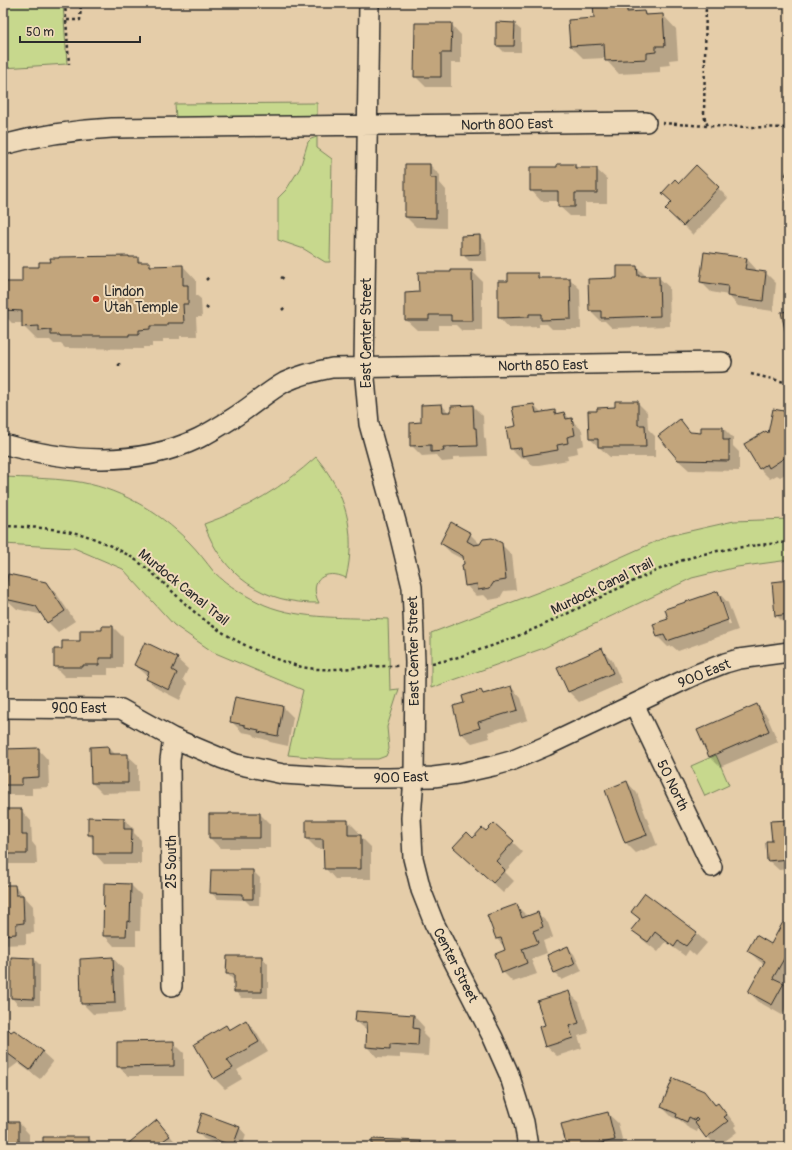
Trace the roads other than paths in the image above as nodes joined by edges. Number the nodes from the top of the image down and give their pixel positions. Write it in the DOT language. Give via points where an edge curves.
graph roads {
  1 [pos="369,3"];
  2 [pos="646,122"];
  3 [pos="368,126"];
  4 [pos="3,145"];
  5 [pos="722,362"];
  6 [pos="364,367"];
  7 [pos="3,444"];
  8 [pos="789,652"];
  9 [pos="634,704"];
  10 [pos="3,708"];
  11 [pos="173,738"];
  12 [pos="414,778"];
  13 [pos="712,867"];
  14 [pos="172,986"];
  15 [pos="528,1147"];
  1 -- 3 [label="street, East Center Street"];
  2 -- 3 [label="street, North 800 East"];
  3 -- 4 [label="street, North 800 East" via="88,130 40,136"];
  3 -- 6 [label="street, East Center Street"];
  5 -- 6 [label="street, North 850 East"];
  6 -- 7 [label="street, North 850 East" via="332,368 285,382 235,417 198,438 171,449 122,458 78,459 37,453"];
  6 -- 12 [label="street, East Center Street" via="369,424 412,587 415,662"];
  8 -- 9 [label="street, 900 East" via="726,663"];
  9 -- 12 [label="street, 900 East" via="511,761 457,774"];
  9 -- 13 [label="street, 50 North"];
  10 -- 11 [label="street, 900 East" via="121,708"];
  11 -- 12 [label="street, 900 East" via="236,764 284,774 348,778"];
  11 -- 14 [label="street, 25 South" via="170,760"];
  12 -- 15 [label="street, Center Street" via="411,818 413,858 422,890 434,923 509,1074 524,1122"];
}
